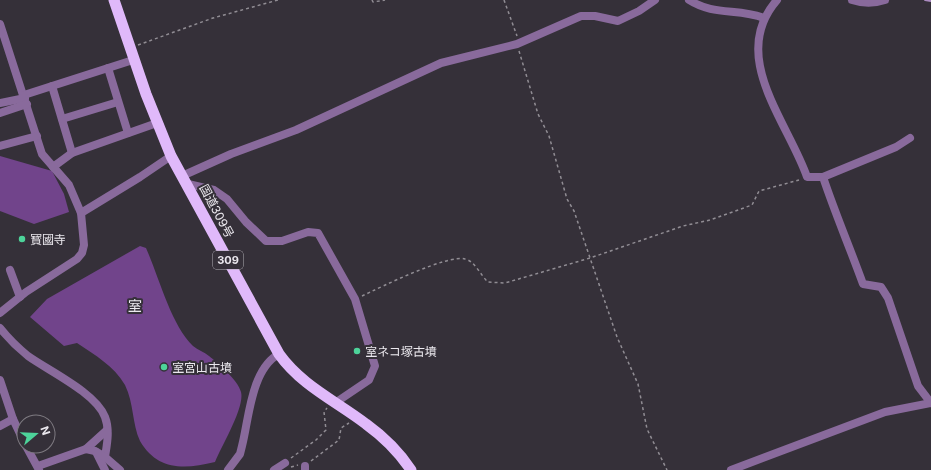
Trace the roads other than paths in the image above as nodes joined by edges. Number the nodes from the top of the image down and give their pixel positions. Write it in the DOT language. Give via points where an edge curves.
graph roads {
  1 [pos="114,0"];
  2 [pos="655,0"];
  3 [pos="689,0"];
  4 [pos="777,0"];
  5 [pos="852,0"];
  6 [pos="885,0"];
  7 [pos="764,18"];
  8 [pos="0,24"];
  9 [pos="133,60"];
  10 [pos="108,68"];
  11 [pos="52,86"];
  12 [pos="0,96"];
  13 [pos="25,99"];
  14 [pos="9,101"];
  15 [pos="118,102"];
  16 [pos="0,104"];
  17 [pos="0,114"];
  18 [pos="62,119"];
  19 [pos="157,123"];
  20 [pos="128,133"];
  21 [pos="37,136"];
  22 [pos="910,138"];
  23 [pos="0,146"];
  24 [pos="72,153"];
  25 [pos="171,156"];
  26 [pos="53,166"];
  27 [pos="823,177"];
  28 [pos="185,180"];
  29 [pos="81,213"];
  30 [pos="10,270"];
  31 [pos="20,297"];
  32 [pos="0,313"];
  33 [pos="0,328"];
  34 [pos="279,354"];
  35 [pos="0,380"];
  36 [pos="333,402"];
  37 [pos="13,419"];
  38 [pos="16,425"];
  39 [pos="0,426"];
  40 [pos="107,430"];
  41 [pos="86,449"];
  42 [pos="95,451"];
  43 [pos="30,454"];
  44 [pos="106,457"];
  45 [pos="285,462"];
  46 [pos="38,468"];
  47 [pos="105,470"];
  48 [pos="120,470"];
  49 [pos="228,470"];
  50 [pos="274,470"];
  51 [pos="411,470"];
  52 [pos="731,470"];
  1 -- 9 [label="highway, 国道309号 / 309"];
  2 -- 28 [label="street" via="618,21 581,16 517,44 441,63 296,130 231,154"];
  3 -- 7 [label="street" via="715,11"];
  4 -- 7 [label="street"];
  5 -- 6 [label="street" via="864,4"];
  7 -- 27 [label="street" via="760,28 759,65 770,98 801,159 807,177"];
  8 -- 13 [label="street"];
  9 -- 10 [label="street"];
  9 -- 19 [label="highway, 国道309号 / 309"];
  10 -- 11 [label="street"];
  10 -- 15 [label="street"];
  11 -- 13 [label="street"];
  11 -- 18 [label="street"];
  12 -- 14 [label="street"];
  13 -- 14 [label="street"];
  13 -- 17 [label="street"];
  13 -- 21 [label="street"];
  14 -- 16 [label="street"];
  15 -- 18 [label="street"];
  15 -- 20 [label="street"];
  18 -- 24 [label="street"];
  19 -- 20 [label="street"];
  19 -- 25 [label="highway, 国道309号 / 309"];
  20 -- 24 [label="street"];
  21 -- 23 [label="street"];
  21 -- 26 [label="street" via="42,154"];
  22 -- 27 [label="street" via="896,147"];
  24 -- 26 [label="street"];
  25 -- 28 [label="highway, 国道309号 / 309"];
  25 -- 29 [label="street"];
  26 -- 29 [label="street" via="69,185"];
  27 -- 52 [label="street" via="863,284 881,287 888,298 918,386 931,403 885,412"];
  28 -- 34 [label="highway, 国道309号 / 309"];
  28 -- 36 [label="street" via="214,190 227,199 266,241 282,241 308,232 318,233 355,299 375,366 368,380"];
  29 -- 31 [label="street" via="84,245 82,253"];
  30 -- 31 [label="street"];
  31 -- 32 [label="street"];
  33 -- 40 [label="street" via="28,356 70,382 95,403 105,418"];
  34 -- 36 [label="highway, 国道309号 / 309" via="295,374"];
  34 -- 49 [label="street" via="267,365 255,387 240,454"];
  35 -- 37 [label="street"];
  36 -- 51 [label="highway, 国道309号 / 309" via="394,448"];
  37 -- 38 [label="street"];
  37 -- 39 [label="street"];
  40 -- 41 [label="street"];
  40 -- 44 [label="street"];
  41 -- 42 [label="street"];
  41 -- 46 [label="street"];
  42 -- 44 [label="street"];
  42 -- 47 [label="street"];
  43 -- 46 [label="street"];
  44 -- 48 [label="street"];
  45 -- 50 [label="street"];
}
